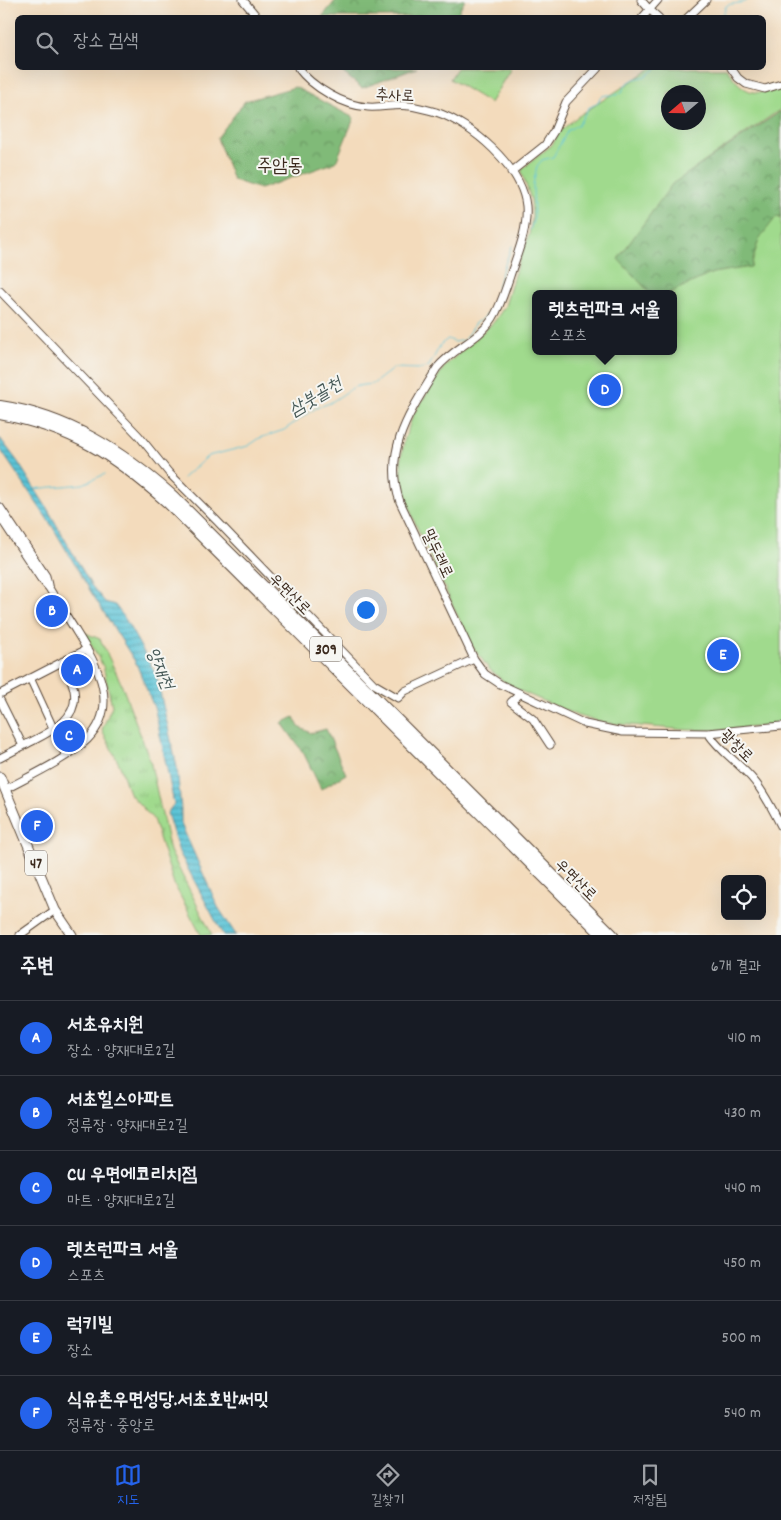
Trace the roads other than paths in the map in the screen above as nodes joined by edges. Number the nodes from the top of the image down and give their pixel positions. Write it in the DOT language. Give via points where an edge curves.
graph roads {
  1 [pos="243,0"];
  2 [pos="641,0"];
  3 [pos="658,0"];
  4 [pos="706,0"];
  5 [pos="649,10"];
  6 [pos="256,15"];
  7 [pos="645,15"];
  8 [pos="655,15"];
  9 [pos="690,15"];
  10 [pos="299,70"];
  11 [pos="596,70"];
  12 [pos="732,70"];
  13 [pos="781,84"];
  14 [pos="511,172"];
  15 [pos="0,291"];
  16 [pos="7,410"];
  17 [pos="0,414"];
  18 [pos="0,507"];
  19 [pos="0,517"];
  20 [pos="49,588"];
  21 [pos="87,649"];
  22 [pos="474,659"];
  23 [pos="63,661"];
  24 [pos="30,678"];
  25 [pos="0,694"];
  26 [pos="520,694"];
  27 [pos="0,700"];
  28 [pos="781,726"];
  29 [pos="54,729"];
  30 [pos="708,733"];
  31 [pos="550,745"];
  32 [pos="23,746"];
  33 [pos="66,756"];
  34 [pos="0,758"];
  35 [pos="0,778"];
  36 [pos="6,789"];
  37 [pos="780,822"];
  38 [pos="55,910"];
  39 [pos="20,935"];
  40 [pos="72,935"];
  41 [pos="602,935"];
  42 [pos="613,935"];
  1 -- 6 [label="street"];
  2 -- 5 [label="street"];
  3 -- 5 [label="street"];
  4 -- 9 [label="street"];
  5 -- 7 [label="street"];
  5 -- 8 [label="street"];
  10 -- 14 [label="street, 추사로" via="323,91 357,106 410,106 446,116 477,134"];
  11 -- 14 [label="street" via="566,102 549,141"];
  12 -- 13 [label="street" via="746,84 765,89"];
  14 -- 22 [label="street, 말두레로" via="522,190 526,217 523,237 500,304 480,333 437,368 403,427 396,447 395,488 400,502"];
  15 -- 22 [label="street" via="139,436 175,479 374,684 398,698 405,691"];
  16 -- 17 [label="highway, 우면산로 / 309"];
  16 -- 41 [label="highway, 우면산로 / 309" via="69,433 96,447 139,477"];
  16 -- 42 [label="highway, 우면산로 / 309" via="48,418 72,427 118,452 146,472"];
  18 -- 20 [label="street" via="46,576"];
  19 -- 20 [label="street"];
  20 -- 21 [label="street"];
  21 -- 23 [label="street"];
  21 -- 33 [label="street" via="99,672 104,706 91,735"];
  22 -- 26 [label="street, 말두레로" via="485,674"];
  23 -- 24 [label="street"];
  23 -- 29 [label="street" via="75,694 70,715"];
  24 -- 25 [label="street"];
  24 -- 29 [label="street"];
  26 -- 30 [label="street, 말두레로" via="585,724 622,732"];
  26 -- 31 [label="street" via="511,702 532,719"];
  27 -- 32 [label="street"];
  28 -- 30 [label="street, 말두레로"];
  29 -- 32 [label="street"];
  29 -- 33 [label="street"];
  30 -- 37 [label="street, 광창로" via="756,783"];
  32 -- 34 [label="street"];
  33 -- 36 [label="street"];
  35 -- 36 [label="main road, 47"];
  36 -- 38 [label="main road, 47"];
  38 -- 39 [label="street"];
  38 -- 40 [label="main road, 47"];
}
